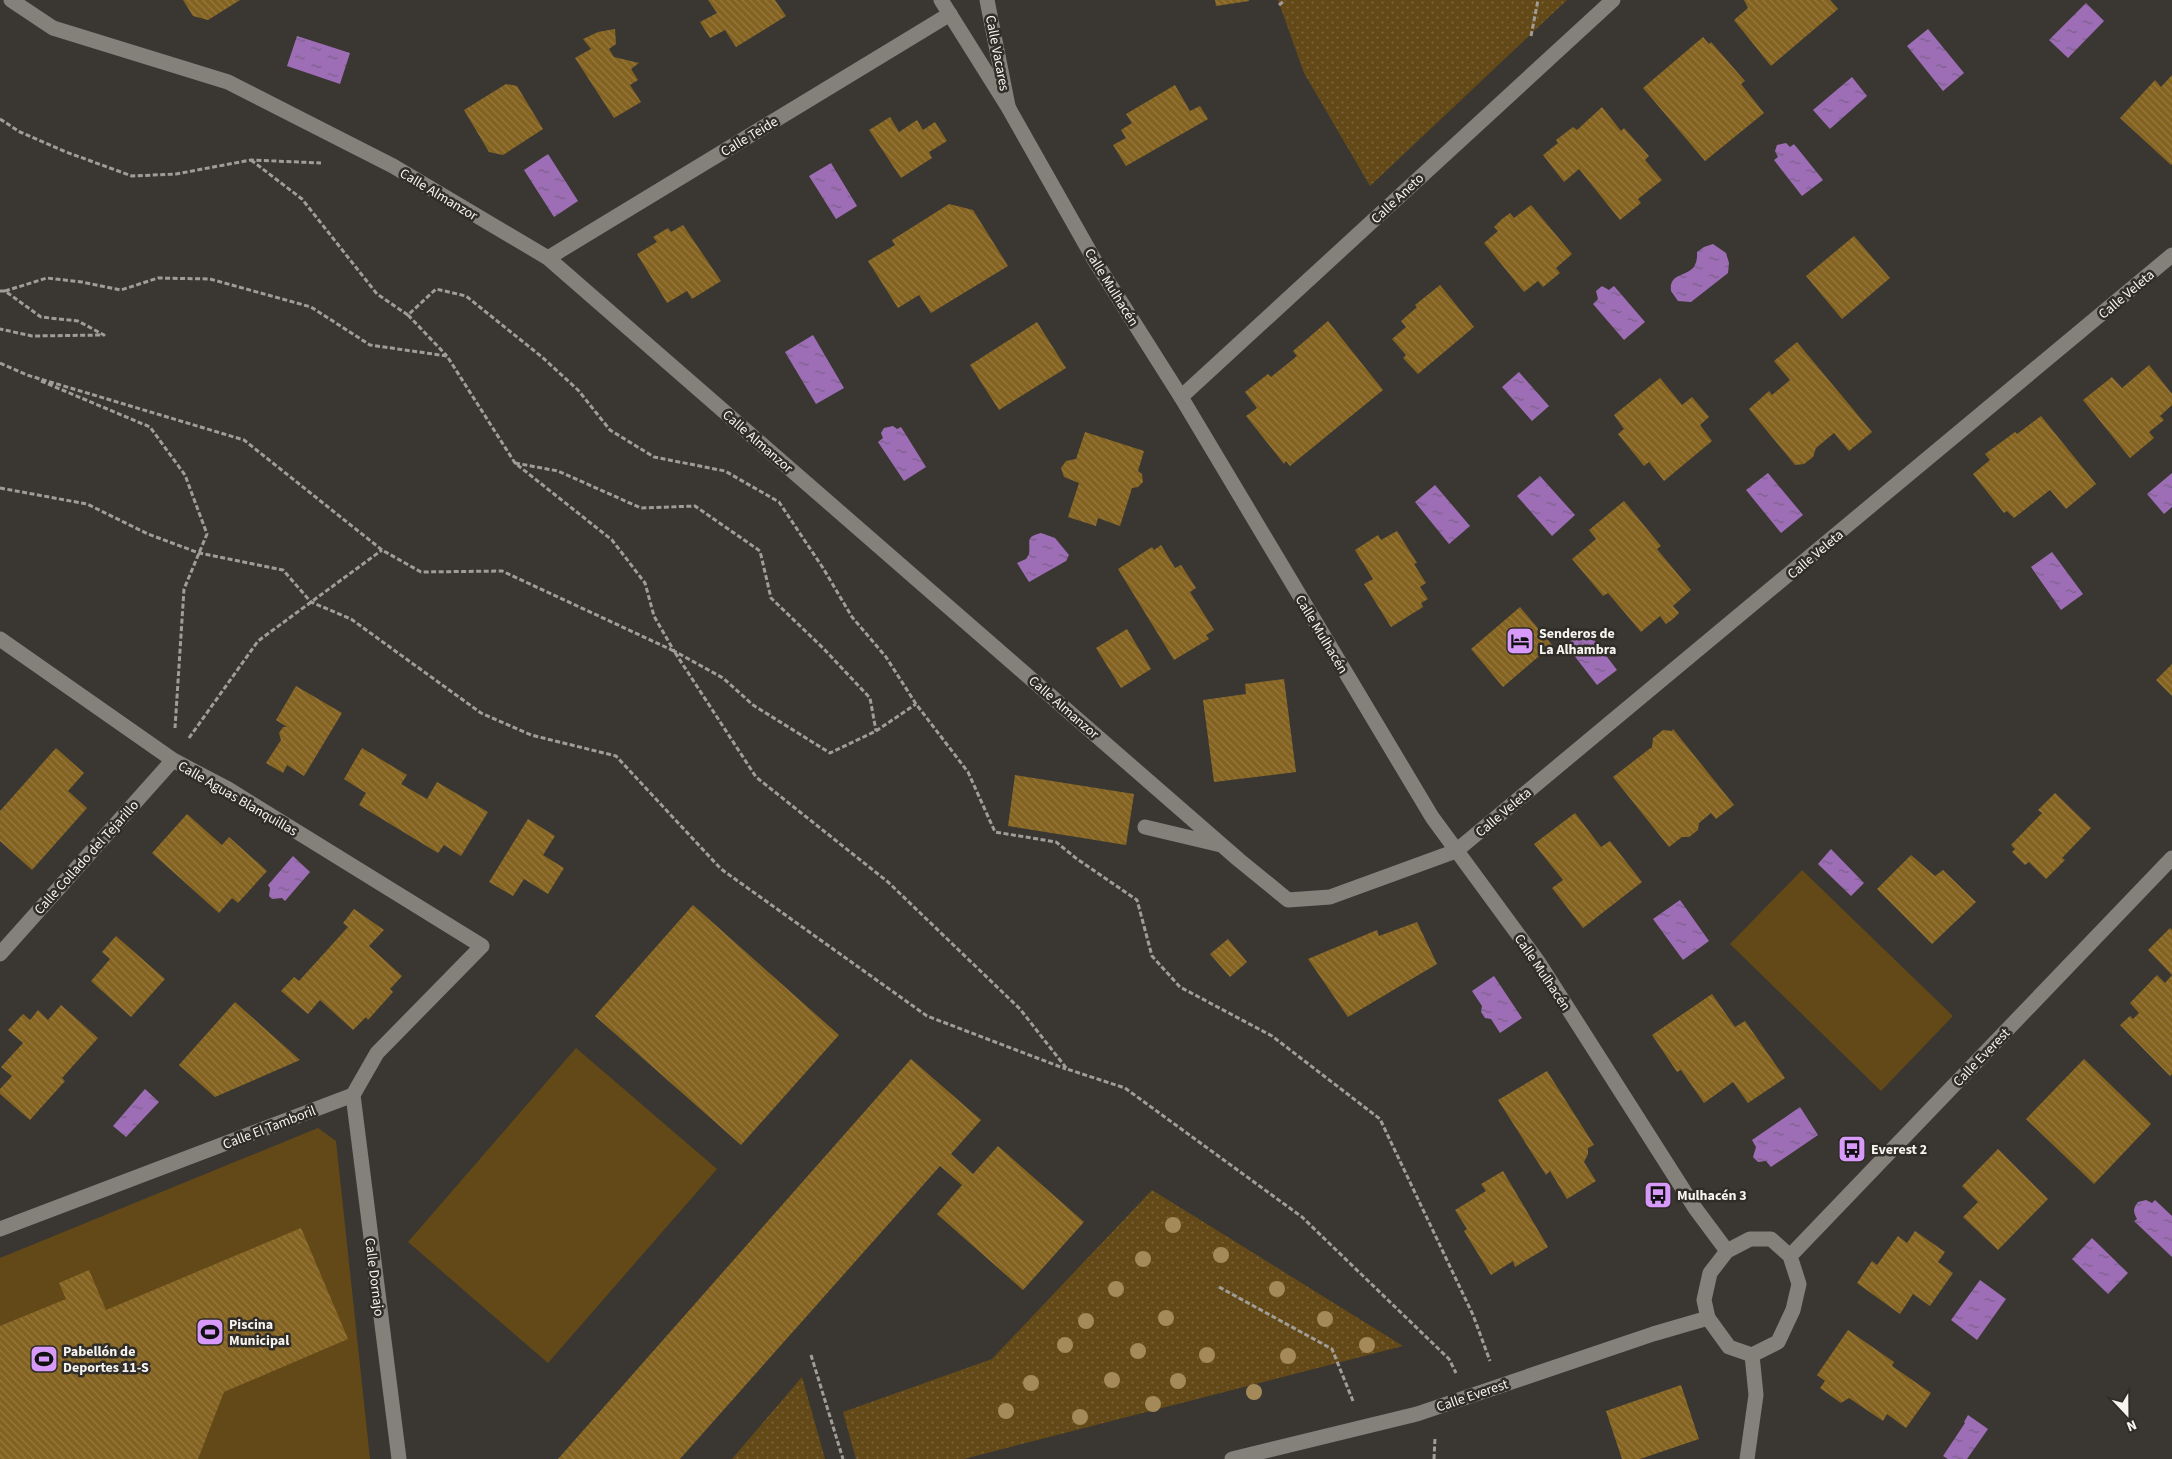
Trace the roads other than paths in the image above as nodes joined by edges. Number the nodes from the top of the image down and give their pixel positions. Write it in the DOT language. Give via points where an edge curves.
graph roads {
  1 [pos="11,0"];
  2 [pos="941,0"];
  3 [pos="987,0"];
  4 [pos="1613,0"];
  5 [pos="950,14"];
  6 [pos="1008,107"];
  7 [pos="2172,256"];
  8 [pos="548,258"];
  9 [pos="1181,397"];
  10 [pos="0,639"];
  11 [pos="173,760"];
  12 [pos="1145,827"];
  13 [pos="1222,845"];
  14 [pos="1456,851"];
  15 [pos="2172,858"];
  16 [pos="0,954"];
  17 [pos="353,1095"];
  18 [pos="0,1229"];
  19 [pos="1727,1251"];
  20 [pos="1790,1256"];
  21 [pos="1708,1318"];
  22 [pos="1752,1355"];
  23 [pos="399,1459"];
  24 [pos="1232,1459"];
  25 [pos="1748,1459"];
  1 -- 8 [label="street, Calle Almanzor" via="53,28 228,82 393,166"];
  2 -- 5 [label="street, Calle Mulhacén"];
  3 -- 6 [label="street, Calle Vacares"];
  4 -- 9 [label="street, Calle Aneto"];
  5 -- 6 [label="street, Calle Mulhacén"];
  5 -- 8 [label="street, Calle Teide"];
  6 -- 9 [label="street, Calle Mulhacén" via="1095,262"];
  7 -- 14 [label="street, Calle Veleta"];
  8 -- 13 [label="street, Calle Almanzor"];
  9 -- 14 [label="street, Calle Mulhacén" via="1432,817"];
  10 -- 11 [label="street, Calle Aguas Blanquillas"];
  11 -- 16 [label="street, Calle Collado del Tejarillo"];
  11 -- 17 [label="street, Calle Aguas Blanquillas" via="228,789 482,946 377,1052"];
  12 -- 13 [label="street"];
  13 -- 14 [label="street, Calle Almanzor" via="1288,900 1330,897"];
  14 -- 19 [label="street, Calle Mulhacén" via="1539,963 1695,1208"];
  15 -- 20 [label="street, Calle Everest"];
  17 -- 18 [label="street, Calle El Tamboril"];
  17 -- 23 [label="street, Calle Dornajo"];
  19 -- 20 [label="street" via="1750,1239 1771,1239"];
  19 -- 21 [label="street" via="1710,1273 1704,1300"];
  20 -- 22 [label="street" via="1799,1284 1793,1310 1778,1342"];
  21 -- 22 [label="street" via="1729,1347"];
  21 -- 24 [label="street, Calle Everest" via="1417,1414"];
  22 -- 25 [label="street" via="1756,1395"];
}
